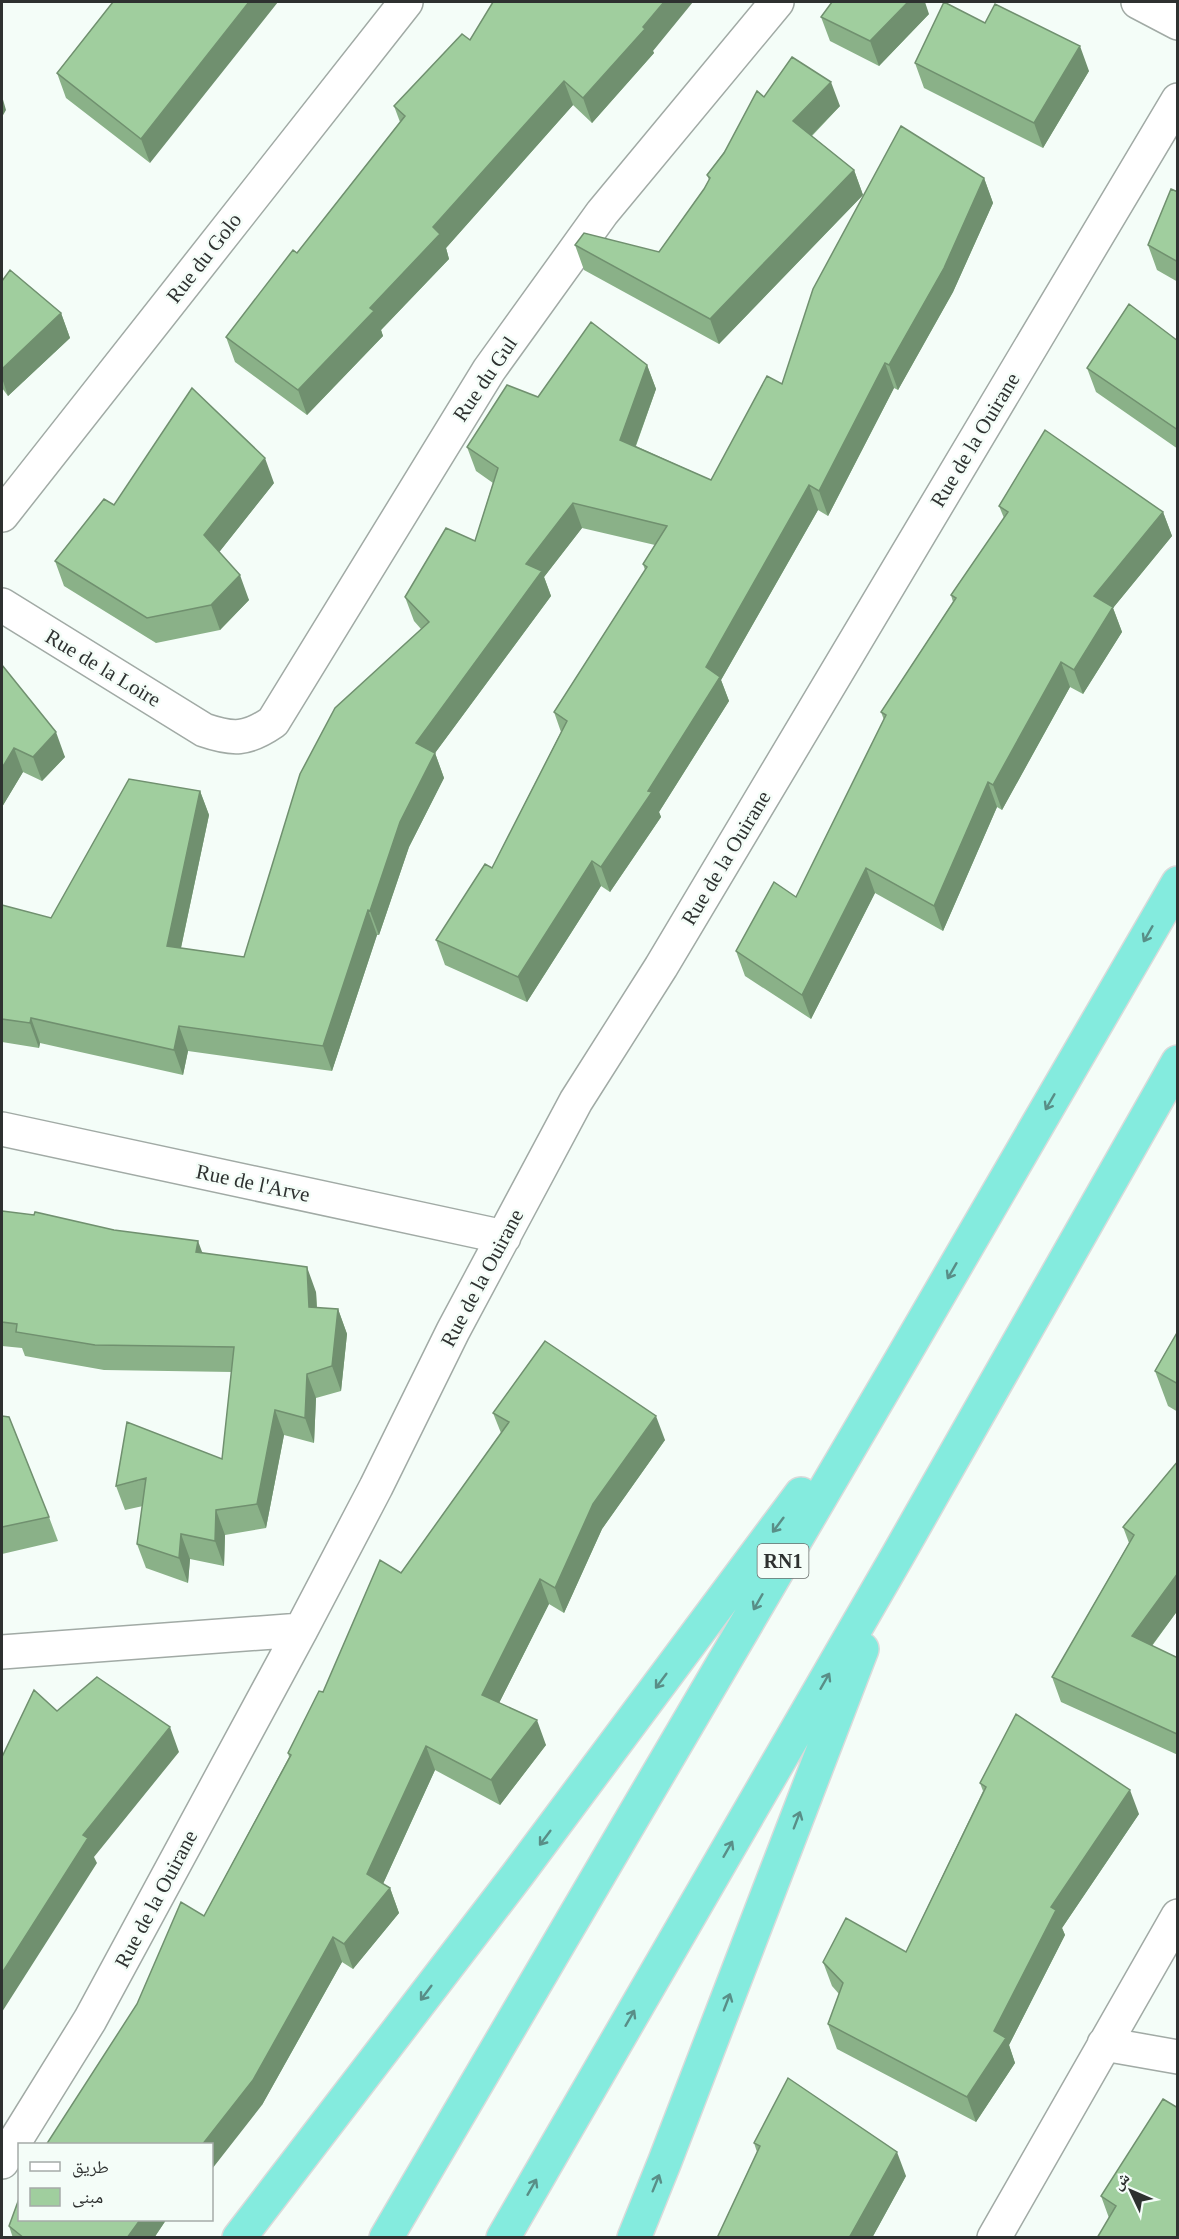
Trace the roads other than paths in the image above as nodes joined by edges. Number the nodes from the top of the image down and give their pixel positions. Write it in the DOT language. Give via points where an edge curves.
graph roads {
  1 [pos="406,2"];
  2 [pos="777,2"];
  3 [pos="1138,2"];
  4 [pos="1178,23"];
  5 [pos="1178,100"];
  6 [pos="2,514"];
  7 [pos="2,605"];
  8 [pos="204,730"];
  9 [pos="1178,883"];
  10 [pos="1178,1062"];
  11 [pos="2,1129"];
  12 [pos="504,1237"];
  13 [pos="901,1360"];
  14 [pos="898,1555"];
  15 [pos="301,1630"];
  16 [pos="2,1652"];
  17 [pos="1178,1916"];
  18 [pos="1104,2044"];
  19 [pos="1178,2057"];
  20 [pos="2,2162"];
  21 [pos="239,2238"];
  22 [pos="386,2238"];
  23 [pos="503,2238"];
  24 [pos="634,2238"];
  25 [pos="993,2238"];
  1 -- 6 [label="street, Rue du Golo"];
  2 -- 8 [label="street, Rue du Gul" via="602,213 489,370 273,722 242,738"];
  3 -- 4 [label="street"];
  5 -- 12 [label="street, Rue de la Ouirane" via="667,957 576,1101"];
  7 -- 8 [label="street, Rue de la Loire"];
  9 -- 13 [label="highway, RN1, one-way"];
  10 -- 14 [label="highway"];
  11 -- 12 [label="street, Rue de l'Arve"];
  12 -- 15 [label="street, Rue de la Ouirane"];
  13 -- 21 [label="highway, one-way" via="518,1874"];
  13 -- 22 [label="highway, RN1, one-way"];
  23 -- 14 [label="highway, one-way"];
  24 -- 14 [label="highway, one-way"];
  15 -- 16 [label="street"];
  15 -- 20 [label="street, Rue de la Ouirane" via="90,2020"];
  17 -- 18 [label="street"];
  18 -- 19 [label="street"];
  18 -- 25 [label="street"];
}
